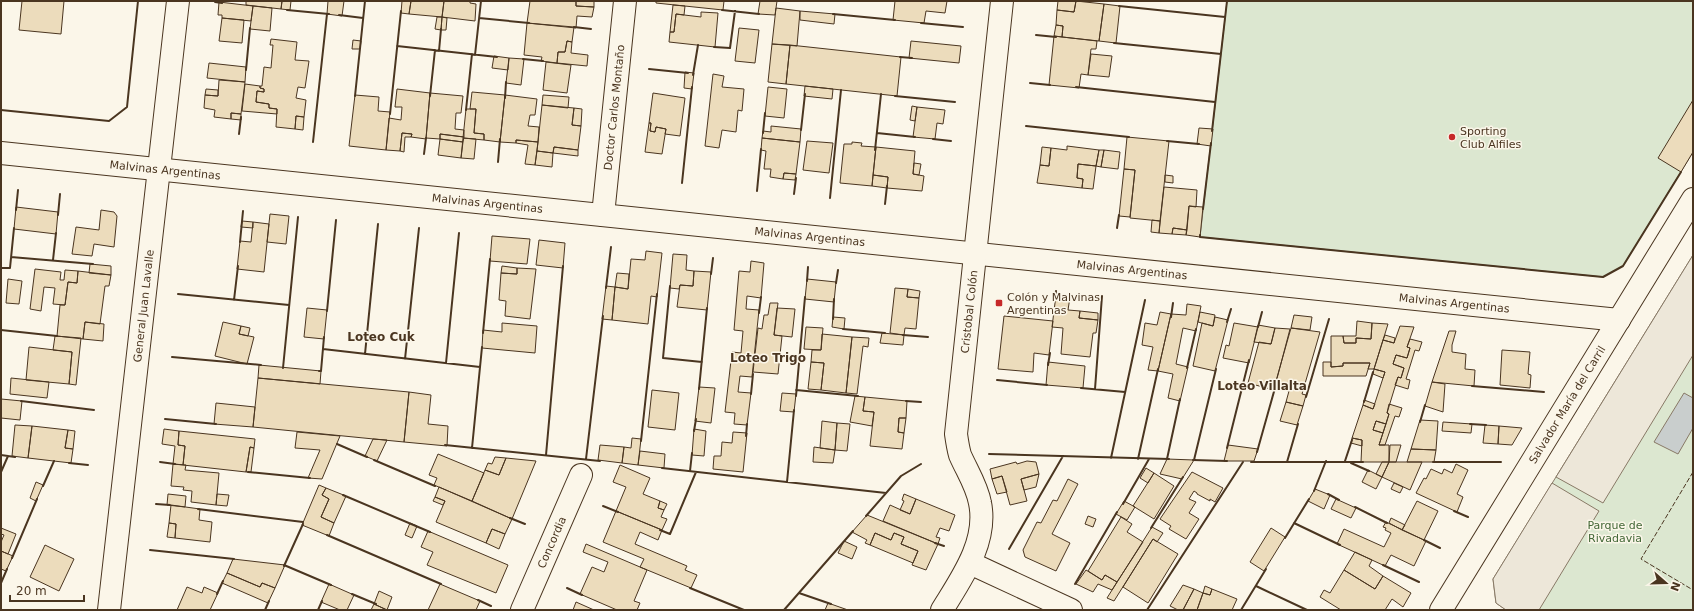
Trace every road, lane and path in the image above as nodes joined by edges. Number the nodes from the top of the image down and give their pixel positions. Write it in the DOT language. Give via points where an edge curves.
graph roads {
  1 [pos="178,1"];
  2 [pos="625,1"];
  3 [pos="1002,1"];
  4 [pos="1,153"];
  5 [pos="159,169"];
  6 [pos="1693,199"];
  7 [pos="603,215"];
  8 [pos="974,253"];
  9 [pos="1619,320"];
  10 [pos="581,475"];
  11 [pos="970,564"];
  12 [pos="109,610"];
  13 [pos="522,610"];
  14 [pos="942,610"];
  15 [pos="1071,610"];
  16 [pos="1441,610"];
  1 -- 5 [label="street, General Juan Lavalle"];
  2 -- 7 [label="street, Doctor Carlos Montaño"];
  3 -- 8 [label="street, Cristobal Colón"];
  4 -- 5 [label="street, Malvinas Argentinas"];
  5 -- 7 [label="street, Malvinas Argentinas"];
  5 -- 12 [label="street, General Juan Lavalle"];
  6 -- 9 [label="street, Salvador María del Carril"];
  7 -- 8 [label="street, Malvinas Argentinas"];
  8 -- 9 [label="street, Malvinas Argentinas"];
  8 -- 11 [label="street, Cristobal Colón" via="956,434 960,454 981,504 981,528"];
  9 -- 16 [label="street, Salvador María del Carril"];
  10 -- 13 [label="street, Concordia"];
  11 -- 14 [label="street, Cristobal Colón"];
  11 -- 15 [label="street"];
}
